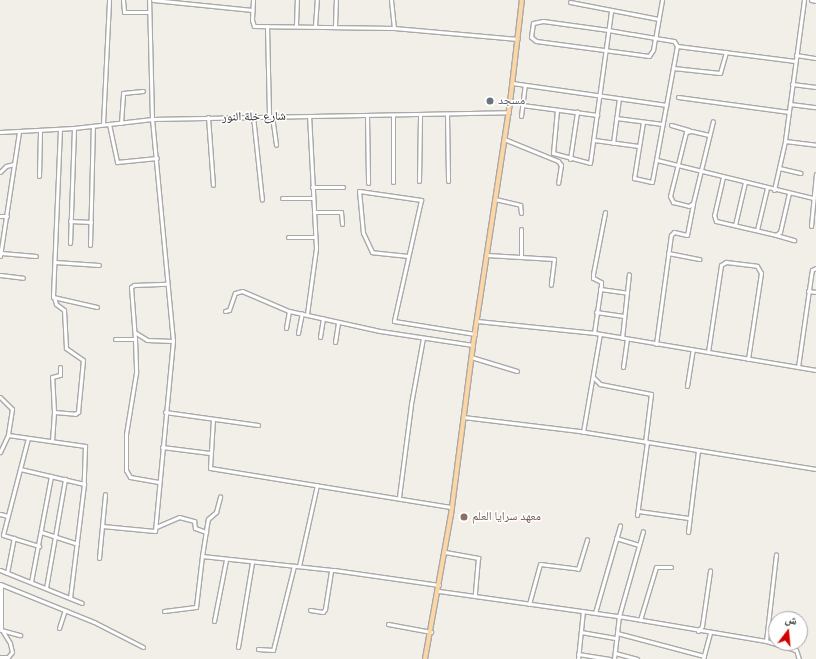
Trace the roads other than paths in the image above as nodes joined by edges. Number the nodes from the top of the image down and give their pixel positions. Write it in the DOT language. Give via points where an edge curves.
graph roads {
  1 [pos="109,0"];
  2 [pos="123,0"];
  3 [pos="149,0"];
  4 [pos="153,0"];
  5 [pos="253,0"];
  6 [pos="297,0"];
  7 [pos="317,0"];
  8 [pos="336,0"];
  9 [pos="391,0"];
  10 [pos="522,0"];
  11 [pos="662,0"];
  12 [pos="804,0"];
  13 [pos="811,0"];
  14 [pos="816,1"];
  15 [pos="570,2"];
  16 [pos="252,10"];
  17 [pos="611,11"];
  18 [pos="149,12"];
  19 [pos="658,19"];
  20 [pos="296,25"];
  21 [pos="267,26"];
  22 [pos="315,26"];
  23 [pos="336,26"];
  24 [pos="394,28"];
  25 [pos="608,30"];
  26 [pos="655,38"];
  27 [pos="518,39"];
  28 [pos="677,46"];
  29 [pos="605,50"];
  30 [pos="726,52"];
  31 [pos="796,55"];
  32 [pos="816,58"];
  33 [pos="795,61"];
  34 [pos="673,68"];
  35 [pos="512,83"];
  36 [pos="792,84"];
  37 [pos="526,85"];
  38 [pos="816,87"];
  39 [pos="143,91"];
  40 [pos="600,96"];
  41 [pos="678,96"];
  42 [pos="619,98"];
  43 [pos="790,104"];
  44 [pos="522,105"];
  45 [pos="666,105"];
  46 [pos="816,107"];
  47 [pos="558,110"];
  48 [pos="508,112"];
  49 [pos="577,112"];
  50 [pos="788,112"];
  51 [pos="420,114"];
  52 [pos="447,114"];
  53 [pos="393,115"];
  54 [pos="597,115"];
  55 [pos="253,116"];
  56 [pos="270,116"];
  57 [pos="309,116"];
  58 [pos="368,116"];
  59 [pos="521,116"];
  60 [pos="208,117"];
  61 [pos="616,118"];
  62 [pos="152,119"];
  63 [pos="713,121"];
  64 [pos="643,122"];
  65 [pos="121,123"];
  66 [pos="103,124"];
  67 [pos="109,124"];
  68 [pos="663,124"];
  69 [pos="670,125"];
  70 [pos="93,126"];
  71 [pos="74,128"];
  72 [pos="60,129"];
  73 [pos="691,130"];
  74 [pos="40,131"];
  75 [pos="0,132"];
  76 [pos="19,132"];
  77 [pos="709,135"];
  78 [pos="504,139"];
  79 [pos="594,140"];
  80 [pos="785,141"];
  81 [pos="614,143"];
  82 [pos="276,145"];
  83 [pos="639,146"];
  84 [pos="816,146"];
  85 [pos="158,158"];
  86 [pos="570,159"];
  87 [pos="657,160"];
  88 [pos="14,164"];
  89 [pos="677,166"];
  90 [pos="779,168"];
  91 [pos="700,171"];
  92 [pos="0,172"];
  93 [pos="800,174"];
  94 [pos="816,174"];
  95 [pos="39,176"];
  96 [pos="723,177"];
  97 [pos="419,181"];
  98 [pos="448,181"];
  99 [pos="393,182"];
  100 [pos="745,182"];
  101 [pos="368,183"];
  102 [pos="558,183"];
  103 [pos="213,185"];
  104 [pos="312,187"];
  105 [pos="343,187"];
  106 [pos="768,188"];
  107 [pos="774,190"];
  108 [pos="789,194"];
  109 [pos="282,198"];
  110 [pos="313,198"];
  111 [pos="813,198"];
  112 [pos="495,199"];
  113 [pos="262,200"];
  114 [pos="693,201"];
  115 [pos="314,212"];
  116 [pos="605,212"];
  117 [pos="521,213"];
  118 [pos="0,216"];
  119 [pos="6,216"];
  120 [pos="70,221"];
  121 [pos="91,222"];
  122 [pos="342,224"];
  123 [pos="735,225"];
  124 [pos="811,226"];
  125 [pos="521,229"];
  126 [pos="757,230"];
  127 [pos="774,235"];
  128 [pos="288,237"];
  129 [pos="315,237"];
  130 [pos="794,240"];
  131 [pos="70,243"];
  132 [pos="90,245"];
  133 [pos="668,253"];
  134 [pos="0,254"];
  135 [pos="486,255"];
  136 [pos="36,256"];
  137 [pos="408,256"];
  138 [pos="521,256"];
  139 [pos="699,259"];
  140 [pos="55,262"];
  141 [pos="99,265"];
  142 [pos="816,268"];
  143 [pos="629,274"];
  144 [pos="0,275"];
  145 [pos="23,278"];
  146 [pos="167,284"];
  147 [pos="551,285"];
  148 [pos="600,289"];
  149 [pos="808,291"];
  150 [pos="816,292"];
  151 [pos="627,293"];
  152 [pos="54,297"];
  153 [pos="97,307"];
  154 [pos="225,311"];
  155 [pos="289,311"];
  156 [pos="596,312"];
  157 [pos="302,313"];
  158 [pos="307,314"];
  159 [pos="624,316"];
  160 [pos="323,318"];
  161 [pos="477,321"];
  162 [pos="338,322"];
  163 [pos="286,328"];
  164 [pos="136,333"];
  165 [pos="298,333"];
  166 [pos="594,333"];
  167 [pos="475,334"];
  168 [pos="600,334"];
  169 [pos="320,337"];
  170 [pos="423,338"];
  171 [pos="622,338"];
  172 [pos="115,339"];
  173 [pos="136,339"];
  174 [pos="627,339"];
  175 [pos="173,340"];
  176 [pos="335,342"];
  177 [pos="656,344"];
  178 [pos="473,345"];
  179 [pos="693,350"];
  180 [pos="708,352"];
  181 [pos="471,358"];
  182 [pos="748,359"];
  183 [pos="60,367"];
  184 [pos="623,367"];
  185 [pos="798,367"];
  186 [pos="816,370"];
  187 [pos="517,371"];
  188 [pos="593,377"];
  189 [pos="687,386"];
  190 [pos="0,397"];
  191 [pos="54,412"];
  192 [pos="165,412"];
  193 [pos="463,417"];
  194 [pos="213,419"];
  195 [pos="258,426"];
  196 [pos="583,432"];
  197 [pos="8,435"];
  198 [pos="28,438"];
  199 [pos="52,441"];
  200 [pos="646,442"];
  201 [pos="2,443"];
  202 [pos="162,447"];
  203 [pos="698,451"];
  204 [pos="0,452"];
  205 [pos="210,454"];
  206 [pos="20,469"];
  207 [pos="816,469"];
  208 [pos="51,476"];
  209 [pos="65,479"];
  210 [pos="159,482"];
  211 [pos="84,484"];
  212 [pos="317,485"];
  213 [pos="105,494"];
  214 [pos="220,497"];
  215 [pos="399,497"];
  216 [pos="452,507"];
  217 [pos="0,514"];
  218 [pos="8,516"];
  219 [pos="689,518"];
  220 [pos="102,526"];
  221 [pos="620,526"];
  222 [pos="156,527"];
  223 [pos="644,531"];
  224 [pos="41,532"];
  225 [pos="206,532"];
  226 [pos="688,532"];
  227 [pos="2,534"];
  228 [pos="55,536"];
  229 [pos="14,538"];
  230 [pos="616,538"];
  231 [pos="587,539"];
  232 [pos="77,544"];
  233 [pos="639,545"];
  234 [pos="39,546"];
  235 [pos="445,552"];
  236 [pos="776,555"];
  237 [pos="202,556"];
  238 [pos="99,558"];
  239 [pos="226,560"];
  240 [pos="252,562"];
  241 [pos="294,566"];
  242 [pos="299,566"];
  243 [pos="671,567"];
  244 [pos="0,570"];
  245 [pos="332,570"];
  246 [pos="710,571"];
  247 [pos="7,573"];
  248 [pos="31,582"];
  249 [pos="1,584"];
  250 [pos="439,585"];
  251 [pos="46,588"];
  252 [pos="439,592"];
  253 [pos="0,596"];
  254 [pos="475,596"];
  255 [pos="70,598"];
  256 [pos="82,603"];
  257 [pos="529,604"];
  258 [pos="64,610"];
  259 [pos="310,610"];
  260 [pos="164,611"];
  261 [pos="583,611"];
  262 [pos="595,613"];
  263 [pos="619,616"];
  264 [pos="640,620"];
  265 [pos="214,621"];
  266 [pos="388,624"];
  267 [pos="59,628"];
  268 [pos="698,631"];
  269 [pos="3,632"];
  270 [pos="431,632"];
  271 [pos="581,632"];
  272 [pos="617,633"];
  273 [pos="710,633"];
  274 [pos="20,635"];
  275 [pos="616,638"];
  276 [pos="766,641"];
  277 [pos="143,647"];
  278 [pos="238,647"];
  279 [pos="258,649"];
  280 [pos="615,653"];
  281 [pos="578,654"];
  282 [pos="0,657"];
  283 [pos="704,657"];
  284 [pos="425,659"];
  285 [pos="578,659"];
  286 [pos="610,659"];
  287 [pos="614,659"];
  288 [pos="637,659"];
  289 [pos="799,659"];
  1 -- 66 [label="street"];
  2 -- 18 [label="street" via="124,12"];
  3 -- 18 [label="street"];
  4 -- 16 [label="street"];
  5 -- 16 [label="street"];
  6 -- 20 [label="street"];
  7 -- 22 [label="street"];
  8 -- 23 [label="street"];
  9 -- 24 [label="street"];
  10 -- 27 [label="main road"];
  11 -- 19 [label="street"];
  12 -- 31 [label="street"];
  13 -- 14 [label="street"];
  15 -- 17 [label="street"];
  16 -- 21 [label="street" via="253,25"];
  17 -- 19 [label="street"];
  17 -- 25 [label="street"];
  18 -- 62 [label="street"];
  19 -- 26 [label="street"];
  20 -- 21 [label="street"];
  20 -- 22 [label="street"];
  21 -- 56 [label="street"];
  22 -- 23 [label="street"];
  23 -- 24 [label="street"];
  24 -- 27 [label="street"];
  25 -- 26 [label="street"];
  25 -- 29 [label="street"];
  25 -- 29 [label="street" via="539,22 533,23 530,35 536,41"];
  26 -- 28 [label="street" via="674,40"];
  26 -- 29 [label="street" via="649,56"];
  27 -- 35 [label="main road"];
  28 -- 30 [label="street"];
  28 -- 34 [label="street"];
  29 -- 40 [label="street"];
  30 -- 33 [label="street"];
  30 -- 34 [label="street" via="720,74"];
  31 -- 32 [label="street"];
  31 -- 33 [label="street"];
  33 -- 36 [label="street"];
  34 -- 45 [label="street"];
  35 -- 37 [label="street"];
  35 -- 48 [label="main road"];
  36 -- 38 [label="street"];
  36 -- 43 [label="street"];
  37 -- 40 [label="street"];
  37 -- 44 [label="street"];
  39 -- 65 [label="street" via="123,92"];
  40 -- 42 [label="street"];
  40 -- 54 [label="street"];
  41 -- 50 [label="street"];
  42 -- 45 [label="street"];
  42 -- 61 [label="street"];
  43 -- 46 [label="street"];
  43 -- 50 [label="street"];
  44 -- 47 [label="street"];
  44 -- 59 [label="street"];
  45 -- 68 [label="street"];
  47 -- 49 [label="street"];
  47 -- 86 [label="street" via="552,151 556,155"];
  48 -- 52 [label="street, شارع خلة النور"];
  48 -- 78 [label="main road"];
  49 -- 54 [label="street"];
  49 -- 86 [label="street"];
  50 -- 80 [label="street"];
  51 -- 52 [label="street, شارع خلة النور"];
  51 -- 53 [label="street, شارع خلة النور"];
  51 -- 97 [label="street"];
  52 -- 98 [label="street"];
  53 -- 58 [label="street, شارع خلة النور"];
  53 -- 99 [label="street"];
  54 -- 79 [label="street"];
  55 -- 56 [label="street, شارع خلة النور"];
  55 -- 60 [label="street, شارع خلة النور"];
  55 -- 113 [label="street"];
  56 -- 57 [label="street, شارع خلة النور"];
  56 -- 82 [label="street"];
  57 -- 58 [label="street, شارع خلة النور"];
  57 -- 104 [label="street"];
  58 -- 101 [label="street"];
  60 -- 62 [label="street, شارع خلة النور"];
  60 -- 103 [label="street"];
  61 -- 64 [label="street"];
  61 -- 81 [label="street"];
  62 -- 65 [label="street, شارع خلة النور"];
  62 -- 85 [label="street"];
  63 -- 77 [label="street"];
  64 -- 68 [label="street"];
  64 -- 83 [label="street"];
  65 -- 67 [label="street, شارع خلة النور"];
  66 -- 67 [label="street, شارع خلة النور"];
  66 -- 70 [label="street, شارع خلة النور"];
  67 -- 85 [label="street" via="117,162"];
  68 -- 87 [label="street"];
  69 -- 73 [label="street"];
  70 -- 71 [label="street, شارع خلة النور"];
  70 -- 121 [label="street"];
  71 -- 72 [label="street, شارع خلة النور"];
  71 -- 120 [label="street"];
  72 -- 74 [label="street, شارع خلة النور"];
  72 -- 140 [label="street"];
  73 -- 77 [label="street"];
  73 -- 89 [label="street" via="686,133"];
  74 -- 76 [label="street, شارع خلة النور"];
  74 -- 95 [label="street"];
  75 -- 76 [label="street, شارع خلة النور"];
  76 -- 88 [label="street"];
  77 -- 91 [label="street"];
  78 -- 102 [label="street" via="558,161 561,165"];
  78 -- 112 [label="main road"];
  79 -- 81 [label="street"];
  79 -- 86 [label="street" via="590,163"];
  80 -- 84 [label="street"];
  80 -- 90 [label="street"];
  81 -- 83 [label="street"];
  83 -- 87 [label="street" via="634,178 652,182"];
  85 -- 146 [label="street"];
  87 -- 89 [label="street"];
  88 -- 92 [label="street" via="6,166"];
  88 -- 119 [label="street"];
  89 -- 91 [label="street"];
  89 -- 114 [label="street" via="670,200 689,206"];
  90 -- 93 [label="street"];
  90 -- 107 [label="street"];
  91 -- 96 [label="street"];
  91 -- 114 [label="street"];
  94 -- 111 [label="street"];
  96 -- 100 [label="street"];
  96 -- 123 [label="street" via="714,219"];
  100 -- 106 [label="street"];
  100 -- 123 [label="street"];
  104 -- 105 [label="street"];
  104 -- 110 [label="street"];
  106 -- 107 [label="street"];
  106 -- 126 [label="street"];
  107 -- 108 [label="street"];
  108 -- 111 [label="street"];
  108 -- 127 [label="street" via="779,234"];
  109 -- 110 [label="street"];
  110 -- 115 [label="street"];
  111 -- 124 [label="street"];
  112 -- 117 [label="street" via="520,205"];
  112 -- 135 [label="main road"];
  114 -- 133 [label="street" via="687,235 672,233"];
  115 -- 122 [label="street" via="341,212"];
  115 -- 129 [label="street"];
  116 -- 148 [label="street" via="593,274 593,278 601,282"];
  118 -- 119 [label="street"];
  119 -- 134 [label="street"];
  120 -- 121 [label="street"];
  120 -- 131 [label="street"];
  121 -- 132 [label="street"];
  123 -- 126 [label="street"];
  125 -- 138 [label="street"];
  126 -- 127 [label="street"];
  127 -- 130 [label="street"];
  128 -- 129 [label="street"];
  129 -- 158 [label="street" via="315,263"];
  133 -- 139 [label="street"];
  133 -- 177 [label="street"];
  134 -- 136 [label="street"];
  135 -- 138 [label="street"];
  135 -- 161 [label="main road"];
  137 -- 137 [label="street" via="421,200 359,191 363,233 372,252"];
  137 -- 167 [label="street" via="407,272 394,321"];
  138 -- 147 [label="street" via="554,259"];
  140 -- 141 [label="street"];
  140 -- 152 [label="street"];
  142 -- 149 [label="street" via="812,270"];
  143 -- 151 [label="street"];
  144 -- 145 [label="street"];
  146 -- 164 [label="street" via="132,286 132,315"];
  146 -- 175 [label="street"];
  148 -- 151 [label="street"];
  148 -- 156 [label="street"];
  149 -- 150 [label="street"];
  149 -- 185 [label="street"];
  151 -- 159 [label="street"];
  152 -- 153 [label="street"];
  152 -- 191 [label="street" via="56,304 64,310 66,348 83,360 77,413"];
  154 -- 155 [label="street" via="229,310 235,293 240,290"];
  155 -- 157 [label="street"];
  155 -- 163 [label="street"];
  156 -- 159 [label="street"];
  156 -- 166 [label="street"];
  157 -- 158 [label="street"];
  157 -- 165 [label="street"];
  158 -- 160 [label="street"];
  159 -- 171 [label="street"];
  160 -- 162 [label="street"];
  160 -- 169 [label="street"];
  161 -- 166 [label="street"];
  161 -- 167 [label="main road"];
  162 -- 170 [label="street"];
  162 -- 176 [label="street"];
  164 -- 173 [label="street"];
  164 -- 175 [label="street" via="147,340"];
  166 -- 168 [label="street"];
  167 -- 178 [label="main road"];
  168 -- 171 [label="street"];
  168 -- 188 [label="street"];
  170 -- 178 [label="street"];
  170 -- 215 [label="street" via="411,404"];
  171 -- 174 [label="street"];
  172 -- 173 [label="street"];
  173 -- 210 [label="street" via="136,380 126,434 125,463 130,477"];
  174 -- 177 [label="street"];
  174 -- 184 [label="street"];
  175 -- 192 [label="street"];
  177 -- 179 [label="street"];
  178 -- 181 [label="main road"];
  179 -- 180 [label="street"];
  179 -- 189 [label="street"];
  180 -- 182 [label="street"];
  180 -- 182 [label="street" via="721,265 726,262 757,266 761,273"];
  181 -- 187 [label="street"];
  181 -- 193 [label="main road"];
  182 -- 185 [label="street"];
  183 -- 191 [label="street" via="60,375 52,376"];
  185 -- 186 [label="street"];
  188 -- 196 [label="street"];
  188 -- 200 [label="street" via="600,384 651,394"];
  190 -- 197 [label="street" via="12,409"];
  191 -- 199 [label="street"];
  192 -- 194 [label="street"];
  192 -- 202 [label="street"];
  193 -- 196 [label="street"];
  193 -- 216 [label="main road"];
  194 -- 195 [label="street"];
  194 -- 205 [label="street"];
  196 -- 200 [label="street"];
  197 -- 198 [label="street"];
  197 -- 201 [label="street"];
  198 -- 199 [label="street"];
  198 -- 206 [label="street"];
  199 -- 211 [label="street" via="86,447"];
  200 -- 203 [label="street"];
  200 -- 219 [label="street" via="638,513"];
  201 -- 204 [label="street"];
  202 -- 205 [label="street"];
  202 -- 210 [label="street"];
  203 -- 207 [label="street"];
  203 -- 219 [label="street"];
  205 -- 212 [label="street" via="210,468"];
  206 -- 208 [label="street"];
  206 -- 218 [label="street"];
  208 -- 209 [label="street"];
  208 -- 224 [label="street"];
  209 -- 211 [label="street"];
  209 -- 228 [label="street"];
  210 -- 222 [label="street"];
  211 -- 232 [label="street"];
  212 -- 215 [label="street"];
  212 -- 242 [label="street"];
  213 -- 220 [label="street"];
  214 -- 225 [label="street" via="216,512 209,517"];
  215 -- 216 [label="street"];
  216 -- 235 [label="main road"];
  217 -- 218 [label="street"];
  218 -- 227 [label="street"];
  219 -- 226 [label="street"];
  220 -- 222 [label="street" via="153,533"];
  220 -- 238 [label="street"];
  221 -- 230 [label="street"];
  222 -- 225 [label="street" via="179,517 194,521 195,528"];
  223 -- 233 [label="street"];
  224 -- 228 [label="street"];
  224 -- 234 [label="street"];
  225 -- 237 [label="street"];
  227 -- 229 [label="street"];
  228 -- 232 [label="street"];
  228 -- 251 [label="street"];
  229 -- 234 [label="street"];
  229 -- 247 [label="street"];
  230 -- 233 [label="street"];
  230 -- 262 [label="street"];
  231 -- 257 [label="street" via="578,569 540,564"];
  232 -- 255 [label="street"];
  233 -- 263 [label="street"];
  234 -- 248 [label="street"];
  235 -- 250 [label="main road"];
  235 -- 254 [label="street" via="478,558"];
  236 -- 276 [label="street"];
  237 -- 239 [label="street"];
  237 -- 260 [label="street" via="195,608"];
  239 -- 240 [label="street"];
  239 -- 265 [label="street"];
  240 -- 241 [label="street"];
  240 -- 278 [label="street"];
  241 -- 242 [label="street"];
  241 -- 279 [label="street" via="273,650"];
  242 -- 245 [label="street"];
  243 -- 264 [label="street" via="656,567"];
  244 -- 247 [label="street"];
  245 -- 250 [label="street"];
  245 -- 259 [label="street" via="325,609 323,612"];
  246 -- 268 [label="street" via="702,626"];
  247 -- 248 [label="street"];
  248 -- 251 [label="street"];
  249 -- 253 [label="street"];
  249 -- 258 [label="street"];
  250 -- 252 [label="main road"];
  251 -- 255 [label="street"];
  252 -- 254 [label="street"];
  252 -- 270 [label="main road"];
  253 -- 269 [label="street" via="0,628"];
  254 -- 257 [label="street"];
  255 -- 256 [label="street"];
  257 -- 261 [label="street"];
  258 -- 267 [label="street"];
  258 -- 277 [label="street"];
  261 -- 262 [label="street"];
  261 -- 271 [label="street"];
  262 -- 263 [label="street"];
  263 -- 264 [label="street"];
  263 -- 272 [label="street"];
  264 -- 268 [label="street"];
  266 -- 270 [label="street"];
  268 -- 273 [label="street"];
  269 -- 274 [label="street"];
  269 -- 282 [label="street" via="12,652 8,657"];
  270 -- 284 [label="main road"];
  271 -- 275 [label="street"];
  271 -- 281 [label="street"];
  272 -- 275 [label="street"];
  272 -- 283 [label="street"];
  273 -- 276 [label="street"];
  273 -- 283 [label="street"];
  275 -- 280 [label="street"];
  276 -- 289 [label="street" via="796,650"];
  280 -- 287 [label="street"];
  280 -- 288 [label="street"];
  281 -- 285 [label="street"];
  281 -- 286 [label="street"];
}
